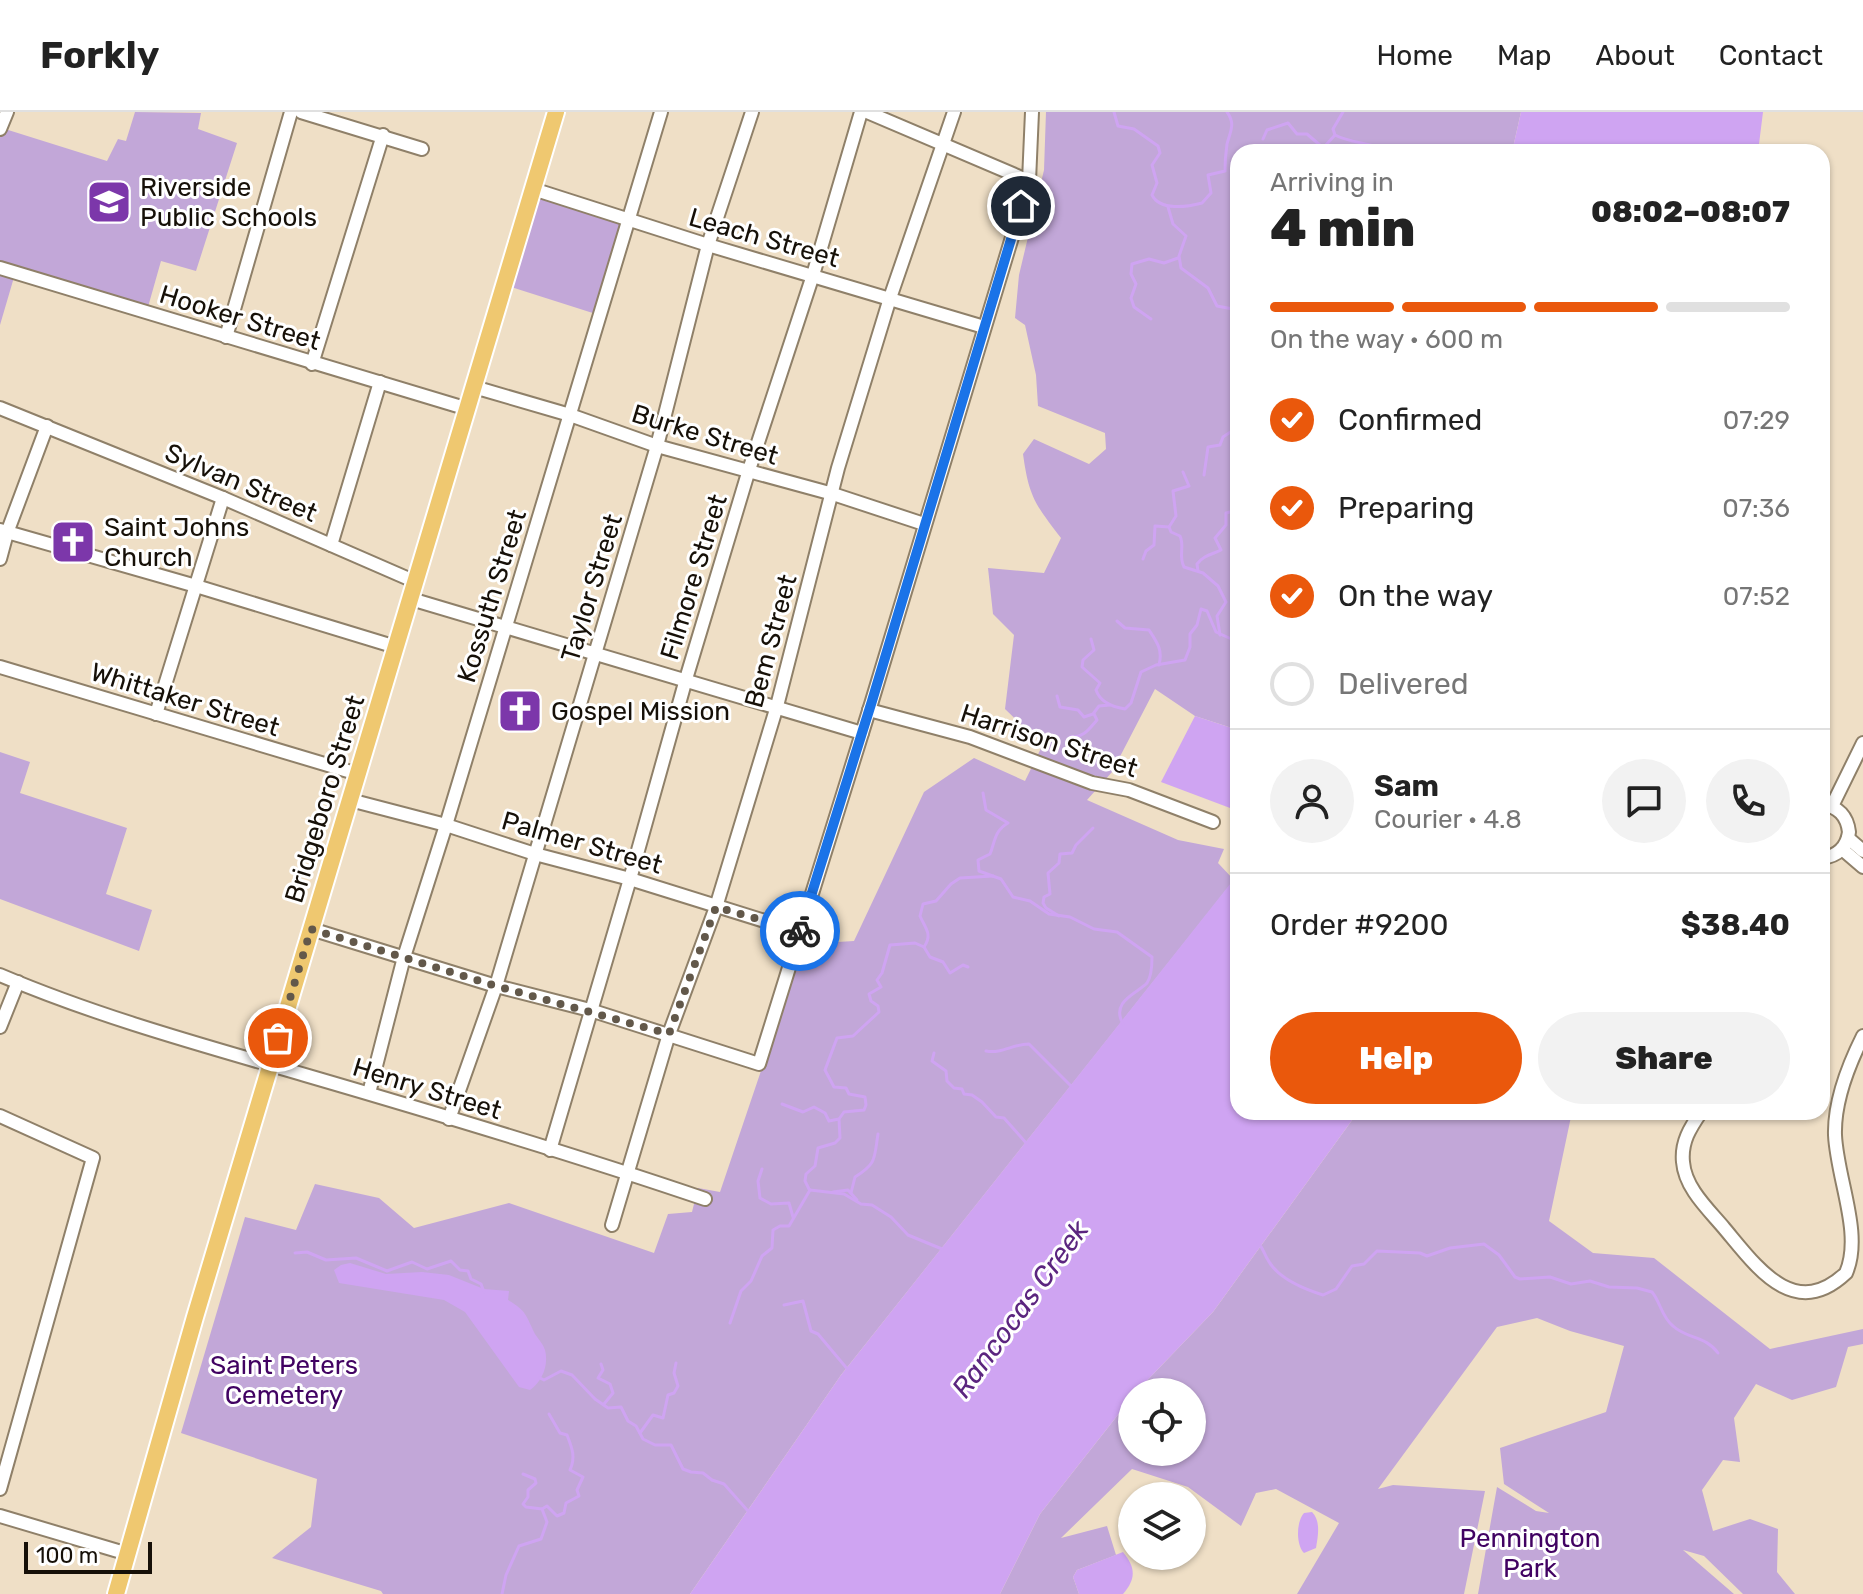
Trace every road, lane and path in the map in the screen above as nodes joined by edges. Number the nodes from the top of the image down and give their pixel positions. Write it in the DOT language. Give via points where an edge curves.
graph roads {
  1 [pos="7,112"];
  2 [pos="291,112"];
  3 [pos="556,112"];
  4 [pos="661,112"];
  5 [pos="752,112"];
  6 [pos="864,112"];
  7 [pos="954,112"];
  8 [pos="1032,112"];
  9 [pos="308,113"];
  10 [pos="0,129"];
  11 [pos="383,135"];
  12 [pos="944,145"];
  13 [pos="422,149"];
  14 [pos="1029,181"];
  15 [pos="533,189"];
  16 [pos="628,220"];
  17 [pos="708,245"];
  18 [pos="0,268"];
  19 [pos="813,275"];
  20 [pos="890,298"];
  21 [pos="984,327"];
  22 [pos="226,337"];
  23 [pos="312,364"];
  24 [pos="380,382"];
  25 [pos="474,387"];
  26 [pos="0,408"];
  27 [pos="468,409"];
  28 [pos="570,415"];
  29 [pos="47,426"];
  30 [pos="657,446"];
  31 [pos="748,473"];
  32 [pos="833,494"];
  33 [pos="223,498"];
  34 [pos="924,524"];
  35 [pos="3,532"];
  36 [pos="331,545"];
  37 [pos="0,559"];
  38 [pos="416,582"];
  39 [pos="196,586"];
  40 [pos="411,599"];
  41 [pos="505,629"];
  42 [pos="396,647"];
  43 [pos="596,652"];
  44 [pos="0,667"];
  45 [pos="686,679"];
  46 [pos="777,706"];
  47 [pos="869,710"];
  48 [pos="156,714"];
  49 [pos="862,733"];
  50 [pos="1863,743"];
  51 [pos="358,774"];
  52 [pos="350,800"];
  53 [pos="1830,800"];
  54 [pos="1830,806"];
  55 [pos="1213,822"];
  56 [pos="446,825"];
  57 [pos="1845,844"];
  58 [pos="1863,851"];
  59 [pos="535,854"];
  60 [pos="1830,857"];
  61 [pos="1863,867"];
  62 [pos="630,879"];
  63 [pos="716,907"];
  64 [pos="311,929"];
  65 [pos="800,932"];
  66 [pos="404,957"];
  67 [pos="0,975"];
  68 [pos="18,982"];
  69 [pos="496,986"];
  70 [pos="590,1010"];
  71 [pos="0,1027"];
  72 [pos="669,1034"];
  73 [pos="1863,1036"];
  74 [pos="270,1065"];
  75 [pos="369,1093"];
  76 [pos="0,1116"];
  77 [pos="449,1119"];
  78 [pos="1697,1120"];
  79 [pos="550,1150"];
  80 [pos="628,1173"];
  81 [pos="705,1199"];
  82 [pos="612,1225"];
  83 [pos="0,1489"];
  84 [pos="0,1516"];
  85 [pos="128,1554"];
  86 [pos="116,1594"];
  1 -- 10 [label="street"];
  2 -- 22 [label="street"];
  3 -- 15 [label="main road, Bridgeboro Street"];
  4 -- 16 [label="street, Kossuth Street"];
  5 -- 17 [label="street, Taylor Street"];
  6 -- 12 [label="street"];
  6 -- 19 [label="street, Filmore Street"];
  7 -- 12 [label="street, Bem Street"];
  8 -- 14 [label="street"];
  9 -- 11 [label="street"];
  11 -- 13 [label="street"];
  11 -- 23 [label="street"];
  12 -- 14 [label="street"];
  12 -- 20 [label="street, Bem Street"];
  14 -- 21 [label="street"];
  15 -- 16 [label="street, Leach Street"];
  15 -- 25 [label="main road, Bridgeboro Street"];
  16 -- 17 [label="street, Leach Street"];
  16 -- 28 [label="street, Kossuth Street"];
  17 -- 19 [label="street, Leach Street"];
  17 -- 30 [label="street, Taylor Street"];
  18 -- 22 [label="street, Hooker Street"];
  19 -- 20 [label="street, Leach Street"];
  19 -- 31 [label="street, Filmore Street"];
  20 -- 21 [label="street, Leach Street"];
  20 -- 32 [label="street, Bem Street"];
  21 -- 34 [label="street"];
  22 -- 23 [label="street, Hooker Street"];
  23 -- 24 [label="street, Hooker Street"];
  24 -- 27 [label="street, Hooker Street"];
  24 -- 36 [label="street"];
  25 -- 27 [label="main road, Bridgeboro Street"];
  25 -- 28 [label="street, Burke Street"];
  26 -- 29 [label="street, Sylvan Street"];
  27 -- 38 [label="main road, Bridgeboro Street"];
  28 -- 30 [label="street, Burke Street"];
  28 -- 41 [label="street, Kossuth Street"];
  29 -- 33 [label="street, Sylvan Street"];
  29 -- 35 [label="street"];
  30 -- 31 [label="street, Burke Street"];
  30 -- 43 [label="street, Taylor Street"];
  31 -- 32 [label="street, Burke Street"];
  31 -- 45 [label="street, Filmore Street"];
  32 -- 34 [label="street, Burke Street"];
  32 -- 46 [label="street, Bem Street"];
  33 -- 36 [label="street, Sylvan Street"];
  33 -- 39 [label="street"];
  34 -- 47 [label="street"];
  35 -- 37 [label="street"];
  35 -- 39 [label="street"];
  36 -- 38 [label="street, Sylvan Street"];
  38 -- 40 [label="main road, Bridgeboro Street"];
  39 -- 42 [label="street"];
  39 -- 48 [label="street"];
  40 -- 41 [label="street"];
  40 -- 42 [label="main road, Bridgeboro Street"];
  41 -- 43 [label="street"];
  41 -- 56 [label="street, Kossuth Street"];
  42 -- 51 [label="main road, Bridgeboro Street"];
  43 -- 45 [label="street"];
  43 -- 59 [label="street, Taylor Street"];
  44 -- 48 [label="street, Whittaker Street"];
  45 -- 46 [label="street"];
  45 -- 62 [label="street, Filmore Street"];
  46 -- 49 [label="street"];
  46 -- 63 [label="street, Bem Street"];
  47 -- 49 [label="street"];
  47 -- 55 [label="street, Harrison Street" via="970,737"];
  48 -- 51 [label="street, Whittaker Street"];
  49 -- 65 [label="street"];
  50 -- 53 [label="street"];
  51 -- 52 [label="main road, Bridgeboro Street"];
  52 -- 56 [label="street, Palmer Street"];
  52 -- 64 [label="main road, Bridgeboro Street"];
  54 -- 57 [label="street" via="1847,821"];
  56 -- 59 [label="street, Palmer Street"];
  56 -- 66 [label="street, Kossuth Street"];
  57 -- 58 [label="street"];
  57 -- 60 [label="street"];
  57 -- 61 [label="street"];
  59 -- 62 [label="street, Palmer Street"];
  59 -- 69 [label="street, Taylor Street"];
  62 -- 63 [label="street, Palmer Street"];
  62 -- 70 [label="street, Filmore Street"];
  63 -- 65 [label="street, Palmer Street"];
  63 -- 72 [label="street, Bem Street"];
  64 -- 66 [label="street"];
  64 -- 74 [label="main road, Bridgeboro Street"];
  65 -- 72 [label="street" via="759,1064"];
  66 -- 69 [label="street"];
  66 -- 75 [label="street, Kossuth Street"];
  67 -- 68 [label="street, Henry Street"];
  68 -- 71 [label="street"];
  68 -- 74 [label="street, Henry Street" via="92,1012"];
  69 -- 70 [label="street"];
  69 -- 77 [label="street, Taylor Street"];
  70 -- 72 [label="street"];
  70 -- 79 [label="street, Filmore Street"];
  72 -- 80 [label="street, Bem Street"];
  73 -- 78 [label="street" via="1838,1100 1835,1136 1860,1215 1862,1239 1847,1272 1829,1286 1797,1291 1774,1284 1697,1196 1683,1164 1683,1145"];
  74 -- 75 [label="street, Henry Street"];
  74 -- 85 [label="main road, Bridgeboro Street"];
  75 -- 77 [label="street, Henry Street"];
  76 -- 83 [label="street" via="93,1158"];
  77 -- 79 [label="street, Henry Street"];
  79 -- 80 [label="street, Henry Street"];
  80 -- 81 [label="street, Henry Street"];
  80 -- 82 [label="street, Bem Street"];
  84 -- 85 [label="street"];
  85 -- 86 [label="main road, Bridgeboro Street"];
}
